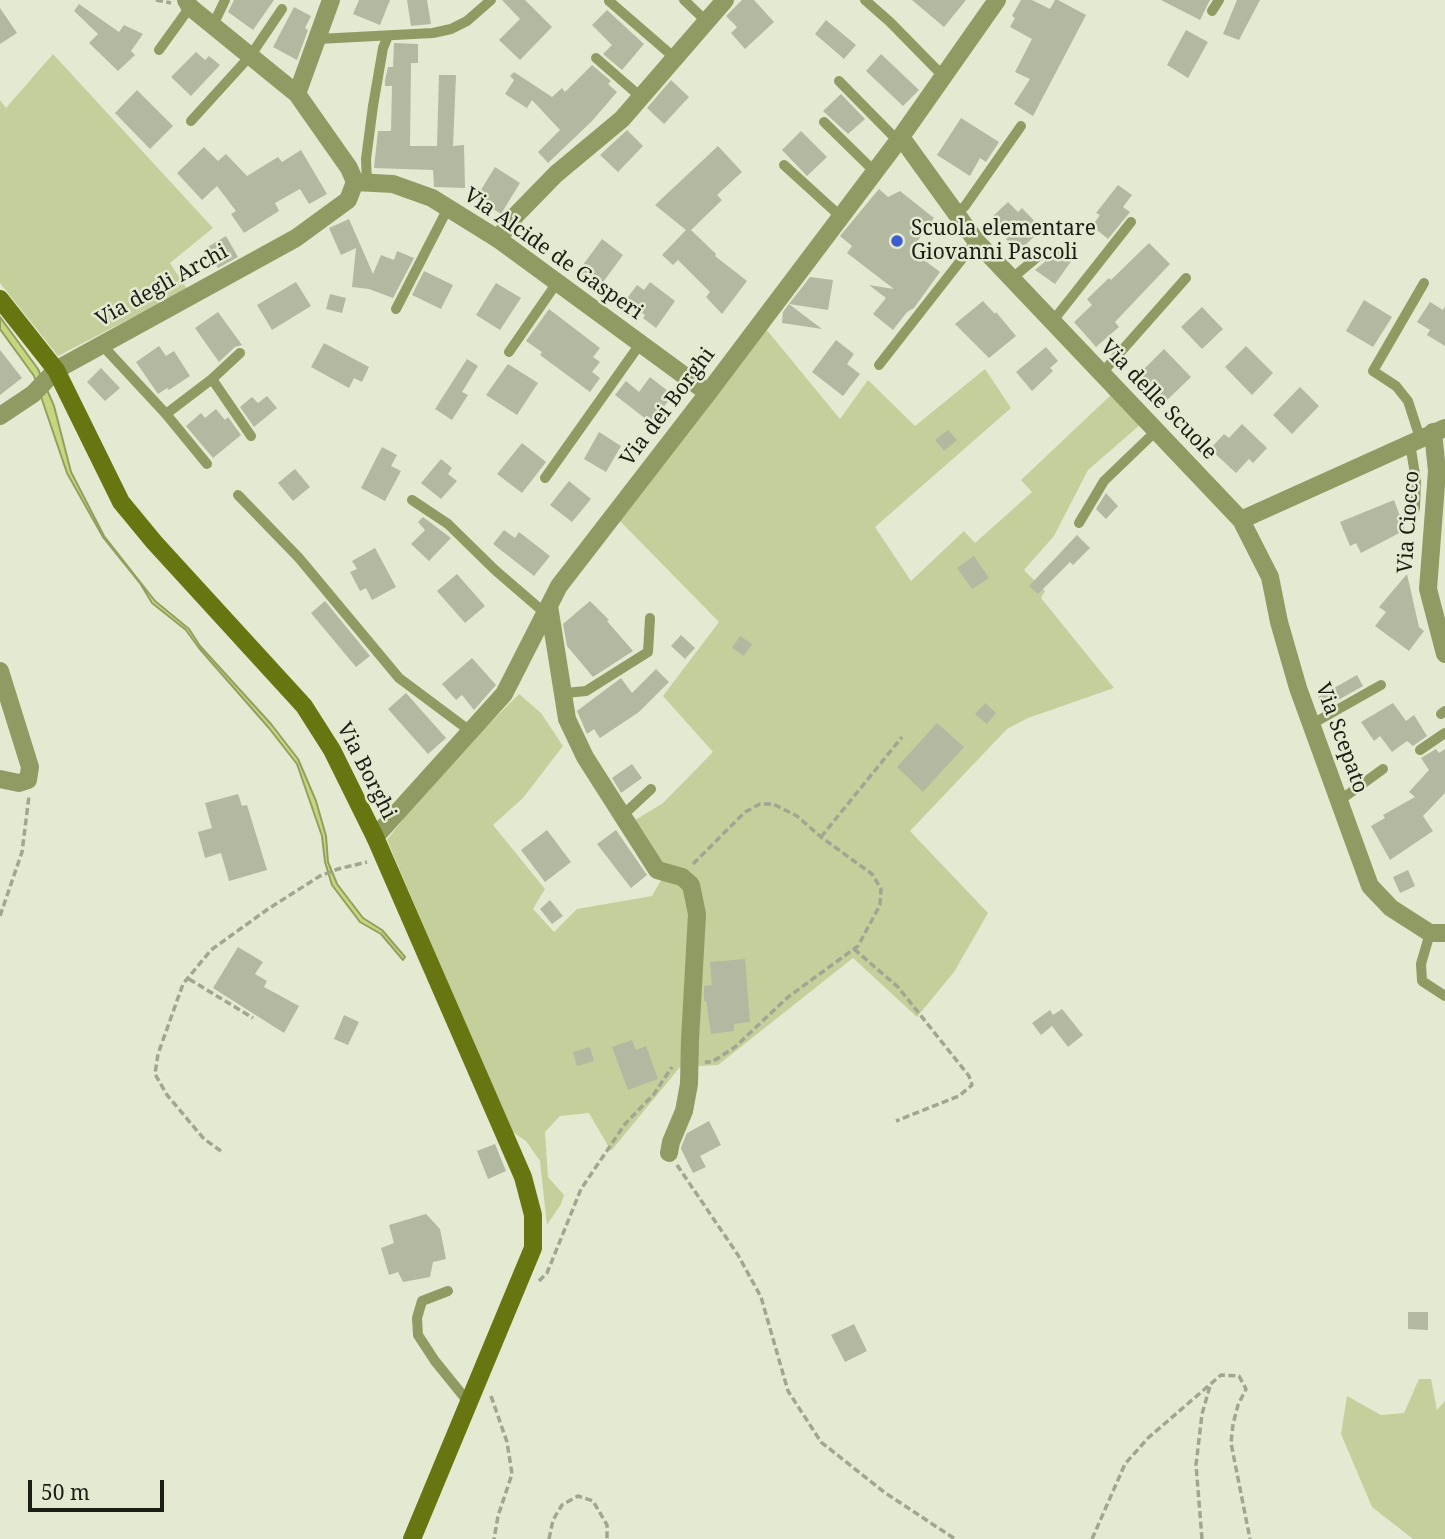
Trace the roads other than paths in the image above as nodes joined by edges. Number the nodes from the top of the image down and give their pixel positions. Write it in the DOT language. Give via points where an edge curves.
graph roads {
  1 [pos="225,0"];
  2 [pos="331,0"];
  3 [pos="491,0"];
  4 [pos="684,0"];
  5 [pos="725,0"];
  6 [pos="865,0"];
  7 [pos="996,0"];
  8 [pos="1219,0"];
  9 [pos="609,1"];
  10 [pos="188,4"];
  11 [pos="282,9"];
  12 [pos="1212,11"];
  13 [pos="707,22"];
  14 [pos="213,25"];
  15 [pos="388,36"];
  16 [pos="318,38"];
  17 [pos="159,50"];
  18 [pos="251,55"];
  19 [pos="596,58"];
  20 [pos="676,59"];
  21 [pos="943,76"];
  22 [pos="839,80"];
  23 [pos="297,94"];
  24 [pos="642,98"];
  25 [pos="191,121"];
  26 [pos="824,122"];
  27 [pos="1021,126"];
  28 [pos="900,139"];
  29 [pos="783,165"];
  30 [pos="874,171"];
  31 [pos="361,183"];
  32 [pos="448,208"];
  33 [pos="956,214"];
  34 [pos="841,216"];
  35 [pos="1131,222"];
  36 [pos="498,239"];
  37 [pos="976,241"];
  38 [pos="1041,254"];
  39 [pos="1186,278"];
  40 [pos="1010,279"];
  41 [pos="1424,283"];
  42 [pos="556,284"];
  43 [pos="0,299"];
  44 [pos="396,309"];
  45 [pos="1052,322"];
  46 [pos="640,344"];
  47 [pos="102,345"];
  48 [pos="509,352"];
  49 [pos="240,353"];
  50 [pos="878,365"];
  51 [pos="1102,373"];
  52 [pos="51,374"];
  53 [pos="212,379"];
  54 [pos="708,393"];
  55 [pos="166,414"];
  56 [pos="0,416"];
  57 [pos="1156,431"];
  58 [pos="1427,435"];
  59 [pos="251,436"];
  60 [pos="207,464"];
  61 [pos="545,478"];
  62 [pos="238,495"];
  63 [pos="412,500"];
  64 [pos="1410,516"];
  65 [pos="1241,520"];
  66 [pos="1079,523"];
  67 [pos="547,610"];
  68 [pos="650,618"];
  69 [pos="1445,654"];
  70 [pos="0,671"];
  71 [pos="1381,685"];
  72 [pos="565,693"];
  73 [pos="1312,724"];
  74 [pos="470,731"];
  75 [pos="1445,733"];
  76 [pos="1420,750"];
  77 [pos="1383,769"];
  78 [pos="0,779"];
  79 [pos="650,789"];
  80 [pos="1339,801"];
  81 [pos="622,816"];
  82 [pos="375,837"];
  83 [pos="1438,933"];
  84 [pos="1445,996"];
  85 [pos="669,1153"];
  86 [pos="448,1291"];
  87 [pos="469,1403"];
  88 [pos="412,1539"];
  1 -- 14 [label="lane"];
  2 -- 16 [label="street"];
  3 -- 15 [label="lane" via="451,29"];
  4 -- 13 [label="lane"];
  5 -- 13 [label="street"];
  6 -- 21 [label="lane"];
  7 -- 21 [label="street, Via dei Borghi"];
  8 -- 12 [label="lane"];
  9 -- 20 [label="lane"];
  10 -- 14 [label="street"];
  10 -- 17 [label="lane"];
  11 -- 18 [label="lane"];
  13 -- 20 [label="street"];
  14 -- 18 [label="street"];
  15 -- 16 [label="lane"];
  15 -- 31 [label="lane"];
  16 -- 23 [label="street"];
  18 -- 23 [label="street"];
  18 -- 25 [label="lane"];
  19 -- 24 [label="lane"];
  20 -- 24 [label="street"];
  21 -- 28 [label="street, Via dei Borghi"];
  22 -- 28 [label="lane"];
  23 -- 31 [label="street"];
  24 -- 36 [label="street" via="556,174"];
  26 -- 30 [label="lane"];
  27 -- 33 [label="lane"];
  28 -- 30 [label="street, Via dei Borghi"];
  28 -- 33 [label="street, Via delle Scuole"];
  29 -- 34 [label="lane"];
  30 -- 34 [label="street, Via dei Borghi"];
  31 -- 32 [label="street, Via Alcide de Gasperi" via="393,184"];
  31 -- 47 [label="street, Via degli Archi" via="348,200 296,238"];
  32 -- 36 [label="street, Via Alcide de Gasperi"];
  32 -- 44 [label="lane"];
  33 -- 37 [label="street, Via delle Scuole"];
  34 -- 54 [label="street, Via dei Borghi"];
  35 -- 45 [label="lane"];
  36 -- 42 [label="street, Via Alcide de Gasperi"];
  37 -- 40 [label="street, Via delle Scuole"];
  37 -- 50 [label="lane"];
  38 -- 40 [label="lane"];
  39 -- 51 [label="lane"];
  40 -- 45 [label="street, Via delle Scuole"];
  41 -- 58 [label="lane" via="1373,371 1396,386"];
  42 -- 46 [label="street, Via Alcide de Gasperi"];
  42 -- 48 [label="lane"];
  43 -- 52 [label="main road"];
  45 -- 51 [label="street, Via delle Scuole"];
  46 -- 54 [label="street, Via Alcide de Gasperi"];
  46 -- 61 [label="lane"];
  47 -- 52 [label="street, Via degli Archi"];
  47 -- 55 [label="lane"];
  49 -- 53 [label="lane"];
  51 -- 57 [label="street, Via delle Scuole"];
  52 -- 56 [label="street" via="33,394"];
  52 -- 82 [label="main road, Via Borghi" via="121,502 304,706 332,750"];
  53 -- 55 [label="lane"];
  53 -- 59 [label="lane"];
  54 -- 67 [label="street, Via dei Borghi" via="559,586"];
  55 -- 60 [label="lane"];
  57 -- 65 [label="street, Via delle Scuole"];
  57 -- 66 [label="lane" via="1104,481"];
  58 -- 64 [label="lane"];
  58 -- 65 [label="street"];
  58 -- 69 [label="street, Via Ciocco" via="1437,471 1428,589"];
  62 -- 74 [label="lane" via="299,558 399,678"];
  63 -- 67 [label="lane" via="448,524 495,570"];
  65 -- 73 [label="street, Via Scepato" via="1270,577 1279,622"];
  67 -- 72 [label="street"];
  67 -- 74 [label="street, Via dei Borghi" via="504,695"];
  68 -- 72 [label="lane" via="648,652 586,691"];
  70 -- 78 [label="street" via="30,767 26,781"];
  71 -- 73 [label="lane"];
  72 -- 81 [label="street" via="567,719"];
  73 -- 80 [label="street, Via Scepato"];
  74 -- 82 [label="street, Via dei Borghi"];
  75 -- 76 [label="lane"];
  77 -- 80 [label="lane"];
  79 -- 81 [label="lane"];
  80 -- 83 [label="street, Via Scepato" via="1370,886 1391,908"];
  81 -- 85 [label="street" via="657,870 691,886 697,915 691,1063 684,1111"];
  82 -- 87 [label="main road, Via Borghi" via="523,1177 533,1215 533,1248"];
  83 -- 84 [label="lane" via="1421,964 1422,981"];
  86 -- 87 [label="lane" via="422,1301 418,1335"];
  87 -- 88 [label="main road"];
}
